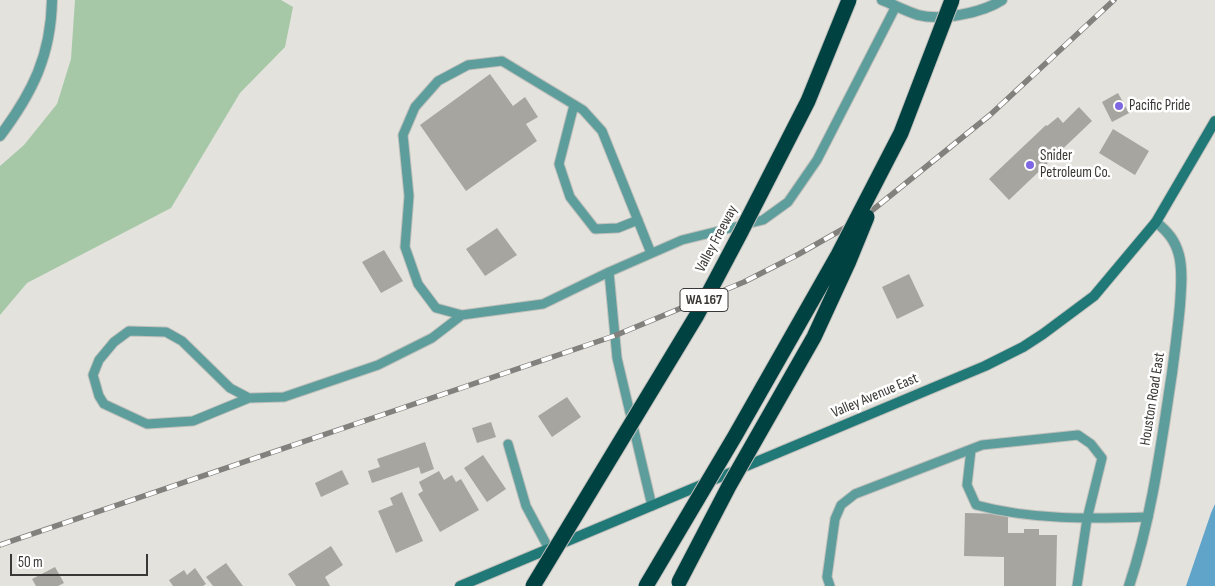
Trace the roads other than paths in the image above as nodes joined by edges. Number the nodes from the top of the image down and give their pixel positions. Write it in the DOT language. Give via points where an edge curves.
graph roads {
  1 [pos="52,0"];
  2 [pos="849,0"];
  3 [pos="882,0"];
  4 [pos="952,0"];
  5 [pos="1002,0"];
  6 [pos="896,6"];
  7 [pos="574,105"];
  8 [pos="1215,121"];
  9 [pos="901,133"];
  10 [pos="0,136"];
  11 [pos="638,220"];
  12 [pos="1156,222"];
  13 [pos="651,253"];
  14 [pos="609,272"];
  15 [pos="462,315"];
  16 [pos="249,398"];
  17 [pos="508,444"];
  18 [pos="971,450"];
  19 [pos="652,506"];
  20 [pos="1148,517"];
  21 [pos="1087,519"];
  22 [pos="549,549"];
  23 [pos="679,582"];
  24 [pos="460,586"];
  25 [pos="533,586"];
  26 [pos="646,586"];
  27 [pos="830,586"];
  28 [pos="1077,586"];
  29 [pos="1129,586"];
  1 -- 10 [label="street" via="51,24 37,76 19,110"];
  2 -- 25 [label="highway, Valley Freeway / WA 167, bridge" via="808,101 697,315"];
  3 -- 6 [label="street"];
  4 -- 9 [label="highway, bridge"];
  5 -- 6 [label="street" via="940,18 919,15"];
  6 -- 13 [label="lane" via="818,160 788,202 762,220 682,240"];
  7 -- 11 [label="lane" via="602,131"];
  7 -- 11 [label="lane" via="559,164 570,197 595,230 618,228"];
  7 -- 15 [label="lane" via="502,61 468,65 438,81 415,107 402,134 409,196 404,247 418,284 436,308"];
  8 -- 12 [label="main road, Valley Avenue East"];
  9 -- 23 [label="highway, bridge" via="850,261 814,337 729,486"];
  9 -- 26 [label="highway, bridge" via="829,271"];
  11 -- 13 [label="lane"];
  12 -- 19 [label="main road, Valley Avenue East" via="1094,296 1023,347"];
  12 -- 20 [label="street, Houston Road East" via="1172,236 1180,257 1181,286 1177,342"];
  13 -- 14 [label="lane"];
  14 -- 15 [label="lane" via="543,304"];
  14 -- 19 [label="lane" via="616,358"];
  15 -- 16 [label="lane" via="432,338 378,364 284,397"];
  16 -- 16 [label="lane" via="193,421 147,424 104,404 93,375 99,360 114,342 129,331 166,332 182,341 230,388"];
  17 -- 22 [label="lane" via="526,506"];
  18 -- 21 [label="lane" via="967,485 976,504 1001,512"];
  18 -- 21 [label="lane" via="982,445 1078,435 1102,458"];
  18 -- 27 [label="lane" via="856,494 841,506 835,519 827,577"];
  19 -- 22 [label="main road, Valley Avenue East"];
  20 -- 21 [label="lane"];
  20 -- 29 [label="street, Houston Road East"];
  21 -- 28 [label="lane"];
  22 -- 24 [label="main road, Valley Avenue East"];
}
